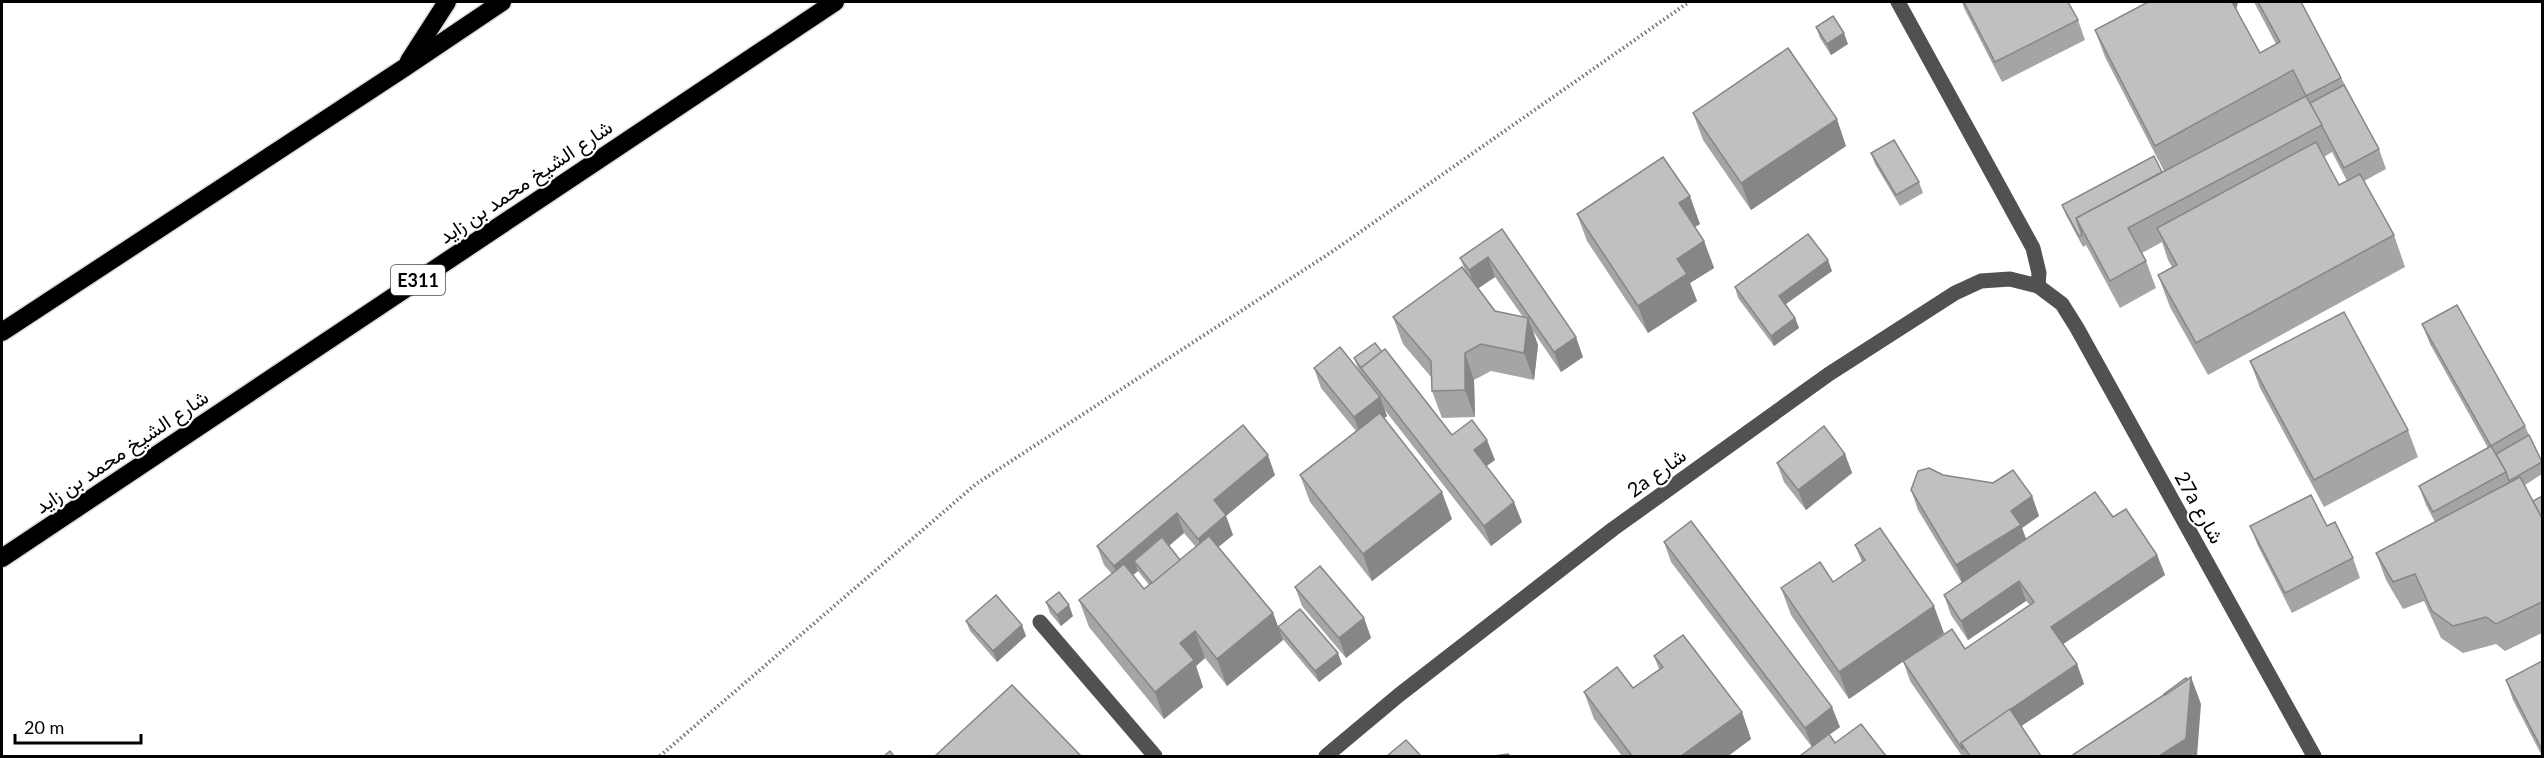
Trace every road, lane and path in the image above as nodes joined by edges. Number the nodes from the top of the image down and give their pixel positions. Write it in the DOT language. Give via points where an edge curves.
graph roads {
  1 [pos="447,2"];
  2 [pos="502,2"];
  3 [pos="835,2"];
  4 [pos="1689,2"];
  5 [pos="1898,2"];
  6 [pos="404,68"];
  7 [pos="2038,286"];
  8 [pos="2,332"];
  9 [pos="2,558"];
  10 [pos="1040,622"];
  11 [pos="660,756"];
  12 [pos="1155,756"];
  13 [pos="1326,756"];
  14 [pos="2312,756"];
  1 -- 6 [label="highway"];
  2 -- 6 [label="highway"];
  3 -- 9 [label="highway, شارع الشيخ محمد بن زايد / E311"];
  4 -- 11 [label="path" via="1333,251 976,484"];
  5 -- 7 [label="street" via="2033,248"];
  6 -- 8 [label="highway"];
  7 -- 13 [label="street, 2a شارع" via="2010,279 1981,281 1954,293 1829,374 1613,529"];
  7 -- 14 [label="street, 27a شارع" via="2062,304 2078,328"];
  10 -- 12 [label="street"];
}
